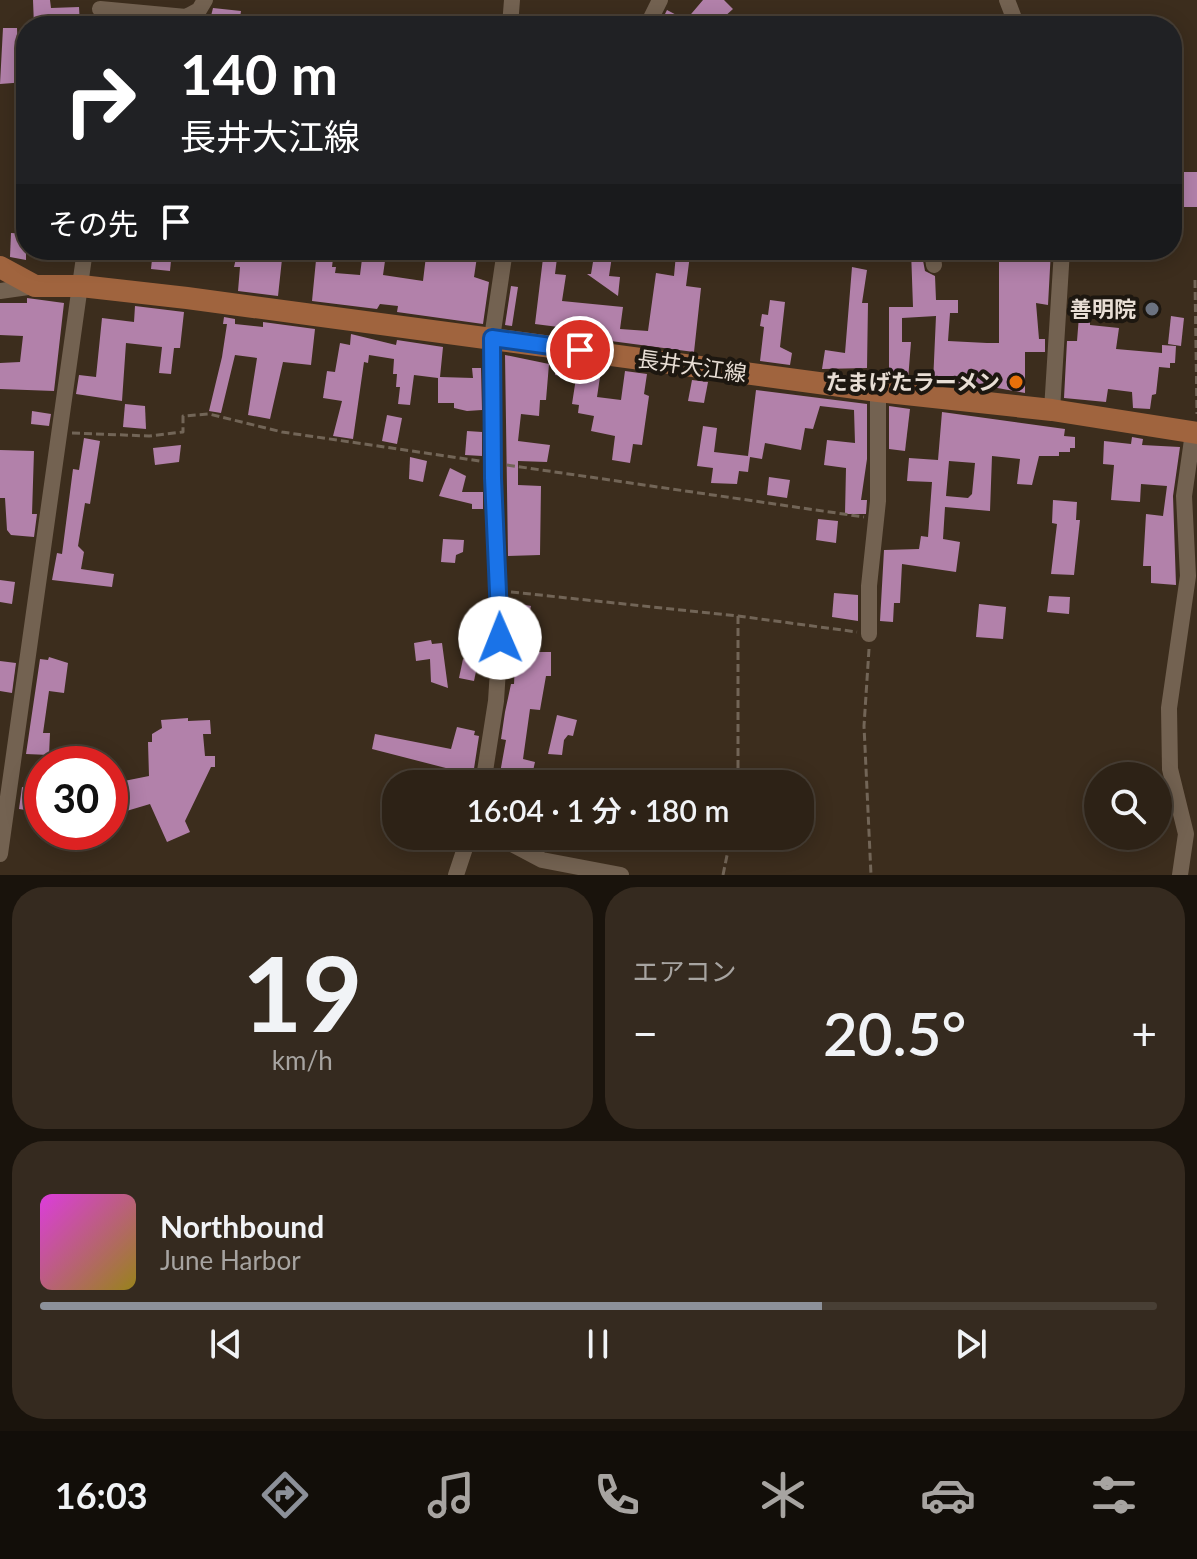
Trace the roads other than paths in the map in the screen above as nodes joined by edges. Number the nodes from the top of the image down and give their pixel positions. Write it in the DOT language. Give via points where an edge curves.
graph roads {
  1 [pos="205,0"];
  2 [pos="99,4"];
  3 [pos="179,16"];
  4 [pos="188,16"];
  5 [pos="84,260"];
  6 [pos="504,260"];
  7 [pos="1061,260"];
  8 [pos="0,267"];
  9 [pos="35,286"];
  10 [pos="81,286"];
  11 [pos="0,291"];
  12 [pos="492,338"];
  13 [pos="878,391"];
  14 [pos="1052,410"];
  15 [pos="1196,428"];
  16 [pos="869,634"];
  17 [pos="485,770"];
  18 [pos="464,850"];
  19 [pos="523,850"];
  20 [pos="0,854"];
  21 [pos="456,875"];
  22 [pos="621,875"];
  23 [pos="1180,875"];
  1 -- 4 [label="street"];
  2 -- 3 [label="street"];
  5 -- 10 [label="street"];
  6 -- 12 [label="street"];
  7 -- 14 [label="street"];
  8 -- 9 [label="main road, 長井大江線"];
  9 -- 10 [label="main road, 長井大江線"];
  9 -- 11 [label="street"];
  10 -- 12 [label="main road, 長井大江線"];
  10 -- 20 [label="street"];
  12 -- 13 [label="main road, 長井大江線"];
  12 -- 17 [label="street" via="499,590 496,701"];
  13 -- 14 [label="main road, 長井大江線"];
  13 -- 16 [label="street"];
  14 -- 15 [label="main road, 長井大江線"];
  15 -- 23 [label="street" via="1184,496 1188,576 1169,708 1170,769 1186,834"];
  18 -- 21 [label="street"];
  19 -- 22 [label="street" via="542,860"];
}
